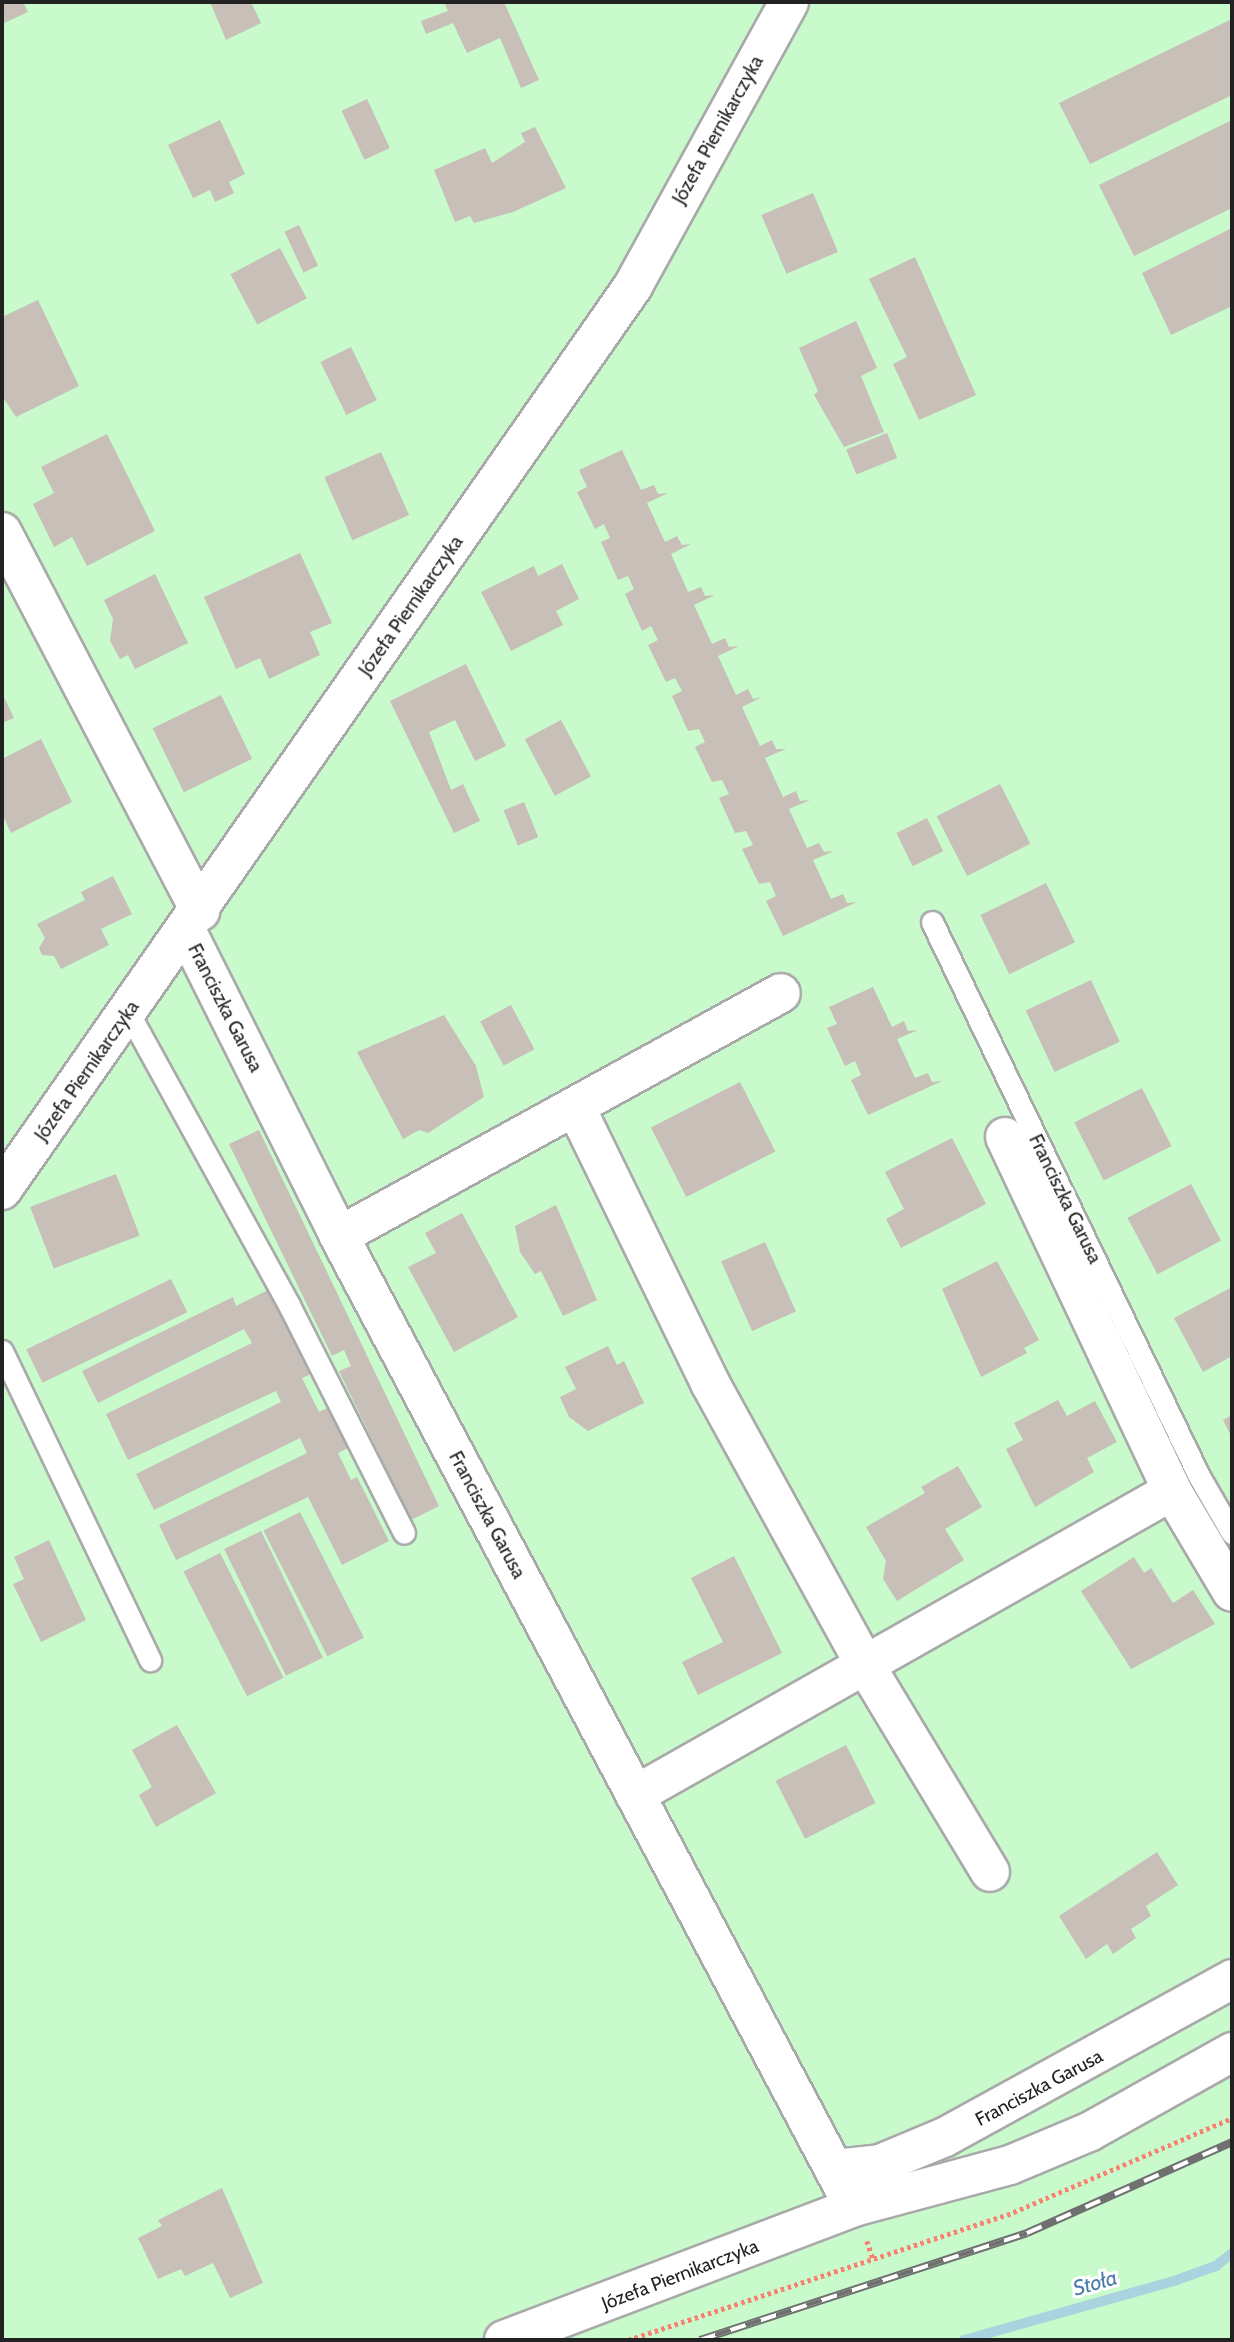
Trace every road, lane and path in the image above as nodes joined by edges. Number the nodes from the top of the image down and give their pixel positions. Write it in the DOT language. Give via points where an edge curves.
graph roads {
  1 [pos="789,2"];
  2 [pos="2,532"];
  3 [pos="193,921"];
  4 [pos="932,922"];
  5 [pos="781,993"];
  6 [pos="128,1012"];
  7 [pos="576,1108"];
  8 [pos="1005,1137"];
  9 [pos="2,1190"];
  10 [pos="339,1236"];
  11 [pos="2,1351"];
  12 [pos="1185,1484"];
  13 [pos="1232,1533"];
  14 [pos="404,1534"];
  15 [pos="1232,1592"];
  16 [pos="150,1660"];
  17 [pos="867,1668"];
  18 [pos="635,1795"];
  19 [pos="990,1872"];
  20 [pos="1232,1979"];
  21 [pos="1232,2052"];
  22 [pos="1232,2118"];
  23 [pos="835,2169"];
  24 [pos="854,2207"];
  25 [pos="504,2340"];
  26 [pos="628,2340"];
  1 -- 3 [label="street, Józefa Piernikarczyka" via="633,286"];
  2 -- 3 [label="street, Franciszka Garusa"];
  3 -- 6 [label="street, Józefa Piernikarczyka"];
  3 -- 10 [label="street, Franciszka Garusa"];
  4 -- 12 [label="lane, Franciszka Garusa"];
  5 -- 7 [label="street"];
  6 -- 9 [label="street, Józefa Piernikarczyka"];
  6 -- 14 [label="lane" via="289,1304"];
  7 -- 10 [label="street"];
  7 -- 17 [label="street" via="710,1384"];
  8 -- 12 [label="street, Franciszka Garusa"];
  10 -- 18 [label="street, Franciszka Garusa"];
  11 -- 16 [label="lane"];
  12 -- 13 [label="lane, Franciszka Garusa"];
  12 -- 15 [label="street, Franciszka Garusa"];
  12 -- 17 [label="street"];
  17 -- 18 [label="street"];
  17 -- 19 [label="street"];
  18 -- 23 [label="street, Franciszka Garusa"];
  20 -- 23 [label="street, Franciszka Garusa" via="944,2137 880,2164"];
  21 -- 24 [label="street, Józefa Piernikarczyka" via="1101,2126 1010,2165"];
  22 -- 26 [label="path" via="1007,2215"];
  23 -- 24 [label="street, Franciszka Garusa"];
  24 -- 25 [label="street, Józefa Piernikarczyka"];
}
